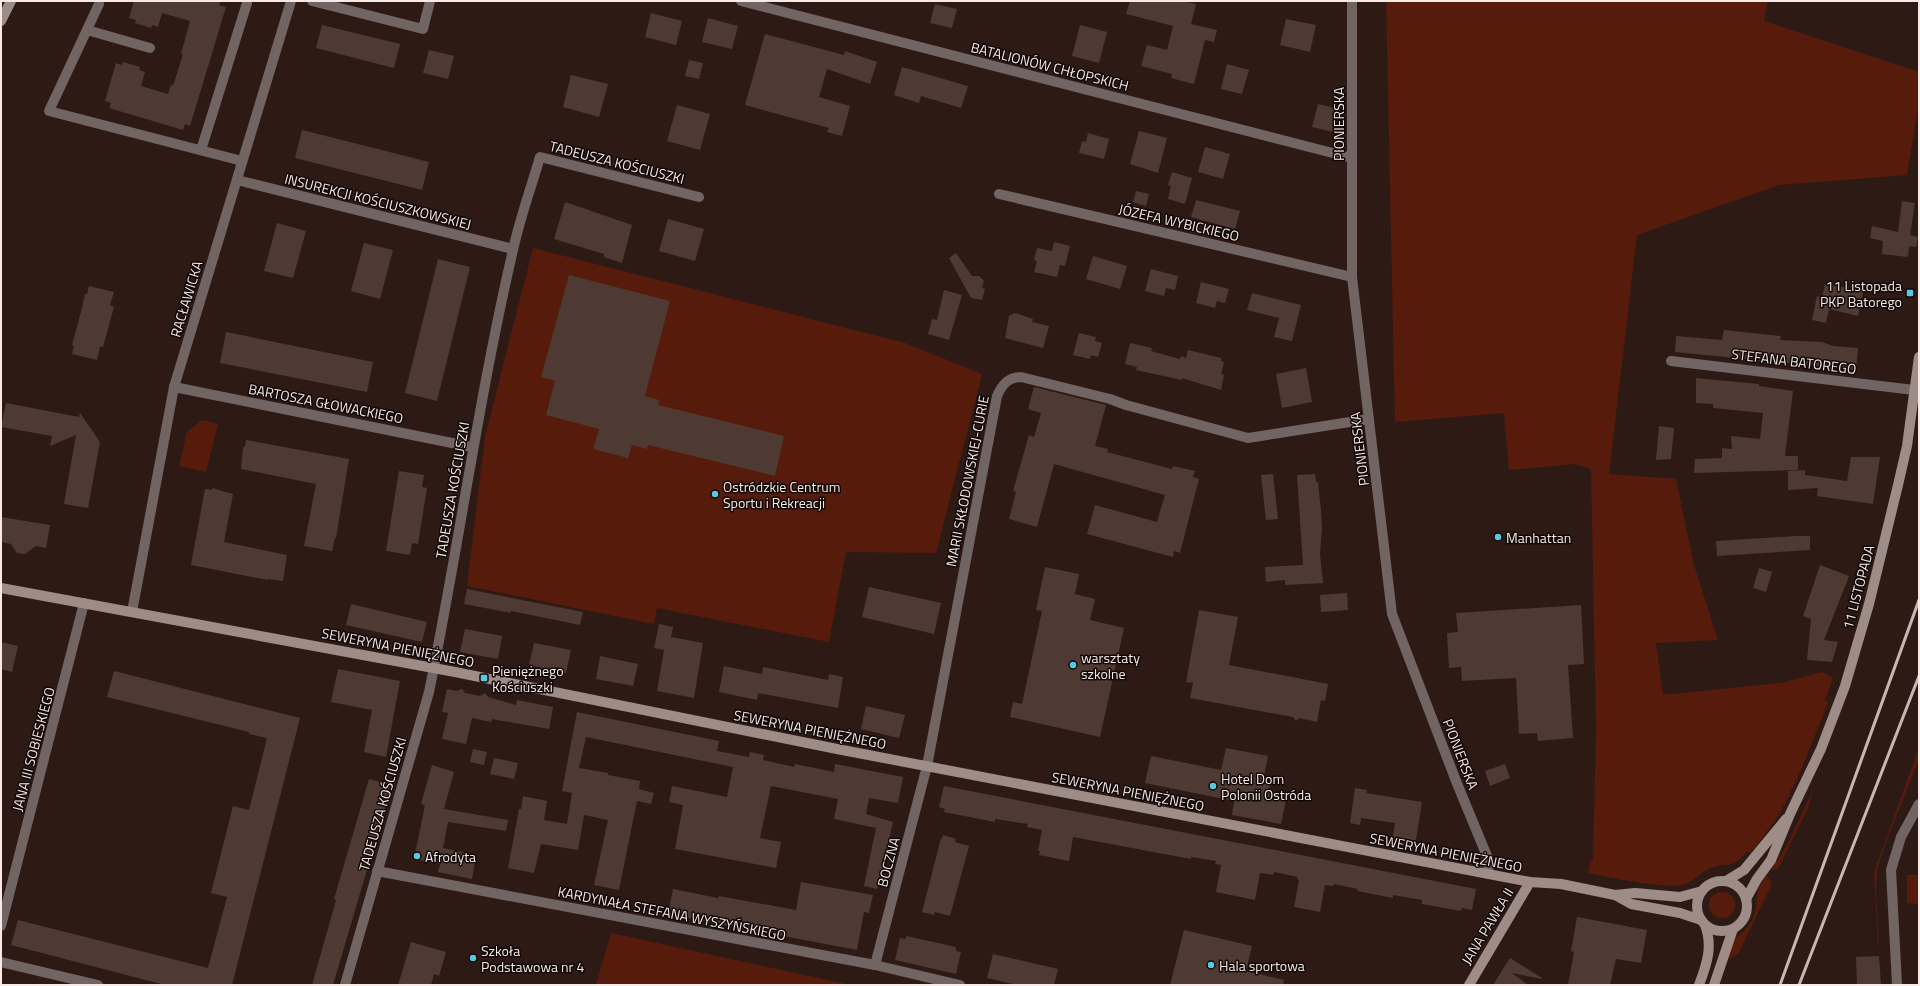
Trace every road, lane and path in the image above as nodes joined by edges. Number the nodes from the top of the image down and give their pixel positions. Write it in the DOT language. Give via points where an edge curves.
graph roads {
  1 [pos="11,1"];
  2 [pos="291,1"];
  3 [pos="312,1"];
  4 [pos="430,1"];
  5 [pos="741,1"];
  6 [pos="1352,1"];
  7 [pos="247,3"];
  8 [pos="99,4"];
  9 [pos="1,21"];
  10 [pos="87,30"];
  11 [pos="150,48"];
  12 [pos="201,150"];
  13 [pos="1352,158"];
  14 [pos="242,161"];
  15 [pos="237,180"];
  16 [pos="999,194"];
  17 [pos="699,197"];
  18 [pos="513,249"];
  19 [pos="1352,277"];
  20 [pos="1919,357"];
  21 [pos="1671,361"];
  22 [pos="174,387"];
  23 [pos="1914,390"];
  24 [pos="1369,419"];
  25 [pos="472,447"];
  26 [pos="1,588"];
  27 [pos="84,603"];
  28 [pos="132,612"];
  29 [pos="434,669"];
  30 [pos="927,766"];
  31 [pos="1919,804"];
  32 [pos="1790,814"];
  33 [pos="1916,814"];
  34 [pos="377,871"];
  35 [pos="1488,874"];
  36 [pos="1726,881"];
  37 [pos="1530,882"];
  38 [pos="1702,891"];
  39 [pos="1615,895"];
  40 [pos="1746,898"];
  41 [pos="1703,922"];
  42 [pos="1,926"];
  43 [pos="1733,929"];
  44 [pos="1,962"];
  45 [pos="875,965"];
  46 [pos="98,985"];
  47 [pos="345,985"];
  48 [pos="960,985"];
  49 [pos="1468,985"];
  50 [pos="1699,985"];
  51 [pos="1714,985"];
  52 [pos="1897,985"];
  1 -- 9 [label="street"];
  2 -- 14 [label="street, RACŁAWICKA"];
  3 -- 4 [label="street" via="423,29"];
  5 -- 13 [label="street, BATALIONÓW CHŁOPSKICH"];
  6 -- 13 [label="street, PIONIERSKA"];
  7 -- 12 [label="street"];
  8 -- 10 [label="street"];
  10 -- 11 [label="street"];
  10 -- 12 [label="street" via="49,111"];
  12 -- 14 [label="street"];
  13 -- 19 [label="street, PIONIERSKA"];
  14 -- 15 [label="street, RACŁAWICKA"];
  15 -- 18 [label="street, INSUREKCJI KOŚCIUSZKOWSKIEJ"];
  15 -- 22 [label="street, RACŁAWICKA"];
  16 -- 19 [label="street, JÓZEFA WYBICKIEGO"];
  17 -- 18 [label="street, TADEUSZA KOŚCIUSZKI" via="540,157"];
  18 -- 25 [label="street, TADEUSZA KOŚCIUSZKI"];
  19 -- 24 [label="street, PIONIERSKA"];
  20 -- 23 [label="street, 11 LISTOPADA"];
  21 -- 23 [label="street, STEFANA BATOREGO"];
  22 -- 25 [label="street, BARTOSZA GŁOWACKIEGO"];
  22 -- 28 [label="street, RACŁAWICKA"];
  23 -- 32 [label="street, 11 LISTOPADA" via="1907,446 1849,672 1821,749"];
  24 -- 30 [label="street, MARII SKŁODOWSKIEJ-CURIE" via="1248,438 1021,377 1005,382 997,396"];
  24 -- 35 [label="street, PIONIERSKA" via="1392,614 1489,861"];
  25 -- 29 [label="street, TADEUSZA KOŚCIUSZKI"];
  26 -- 27 [label="street, SEWERYNA PIENIĘŻNEGO"];
  27 -- 28 [label="street, SEWERYNA PIENIĘŻNEGO"];
  27 -- 42 [label="street, JANA III SOBIESKIEGO"];
  28 -- 29 [label="street, SEWERYNA PIENIĘŻNEGO"];
  29 -- 30 [label="street, SEWERYNA PIENIĘŻNEGO"];
  29 -- 34 [label="street, TADEUSZA KOŚCIUSZKI"];
  30 -- 35 [label="street, SEWERYNA PIENIĘŻNEGO"];
  30 -- 45 [label="street, BOCZNA"];
  31 -- 33 [label="street"];
  32 -- 36 [label="street, 11 LISTOPADA" via="1744,870"];
  32 -- 40 [label="street, 11 LISTOPADA" via="1771,860"];
  33 -- 52 [label="street" via="1901,837 1892,870"];
  34 -- 45 [label="street, KARDYNAŁA STEFANA WYSZYŃSKIEGO"];
  34 -- 47 [label="street, TADEUSZA KOŚCIUSZKI"];
  35 -- 37 [label="street, SEWERYNA PIENIĘŻNEGO"];
  36 -- 38 [label="street" via="1712,882"];
  36 -- 40 [label="street" via="1739,887"];
  37 -- 39 [label="street, SEWERYNA PIENIĘŻNEGO" via="1561,884"];
  37 -- 49 [label="street, JANA PAWŁA II"];
  38 -- 39 [label="street, SEWERYNA PIENIĘŻNEGO" via="1680,897 1635,893"];
  38 -- 41 [label="street" via="1697,905"];
  39 -- 41 [label="street, SEWERYNA PIENIĘŻNEGO" via="1631,904 1686,914"];
  40 -- 43 [label="street" via="1746,913 1739,925"];
  41 -- 43 [label="street" via="1718,931"];
  41 -- 50 [label="street" via="1710,945"];
  43 -- 51 [label="street"];
  44 -- 46 [label="street"];
  45 -- 48 [label="street, KARDYNAŁA STEFANA WYSZYŃSKIEGO"];
}
